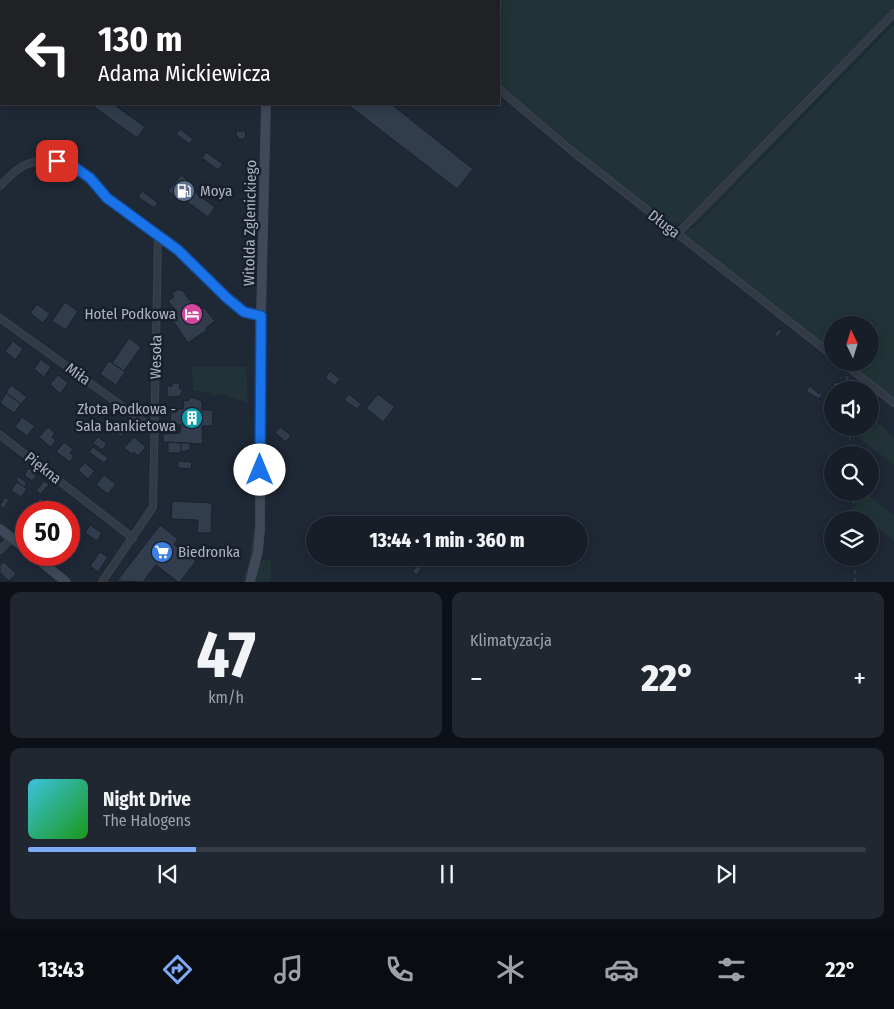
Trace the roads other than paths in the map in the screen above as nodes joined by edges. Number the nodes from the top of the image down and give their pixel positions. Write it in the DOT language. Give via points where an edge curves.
graph roads {
  1 [pos="894,13"];
  2 [pos="500,90"];
  3 [pos="266,105"];
  4 [pos="0,186"];
  5 [pos="677,234"];
  6 [pos="158,236"];
  7 [pos="261,316"];
  8 [pos="0,318"];
  9 [pos="824,349"];
  10 [pos="852,371"];
  11 [pos="894,403"];
  12 [pos="155,430"];
  13 [pos="0,435"];
  14 [pos="0,529"];
  15 [pos="12,538"];
  16 [pos="133,538"];
  17 [pos="15,540"];
  18 [pos="0,550"];
  19 [pos="46,566"];
  20 [pos="66,582"];
  21 [pos="102,582"];
  22 [pos="250,582"];
  1 -- 5 [label="street"];
  2 -- 5 [label="street, Długa"];
  3 -- 7 [label="main road, Witolda Zglenickiego"];
  4 -- 6 [label="street" via="22,166 39,160 57,161 90,178 107,198"];
  5 -- 9 [label="street, Długa"];
  6 -- 7 [label="street" via="178,250 244,312"];
  6 -- 12 [label="street, Wesoła"];
  7 -- 22 [label="main road, Witolda Zglenickiego" via="260,530"];
  8 -- 12 [label="street, Miła"];
  10 -- 11 [label="street"];
  12 -- 16 [label="street, Wesoła" via="153,507"];
  13 -- 16 [label="street, Piękna"];
  14 -- 15 [label="main road"];
  15 -- 17 [label="main road"];
  15 -- 18 [label="street"];
  16 -- 21 [label="street, Wesoła"];
  19 -- 20 [label="main road"];
}
